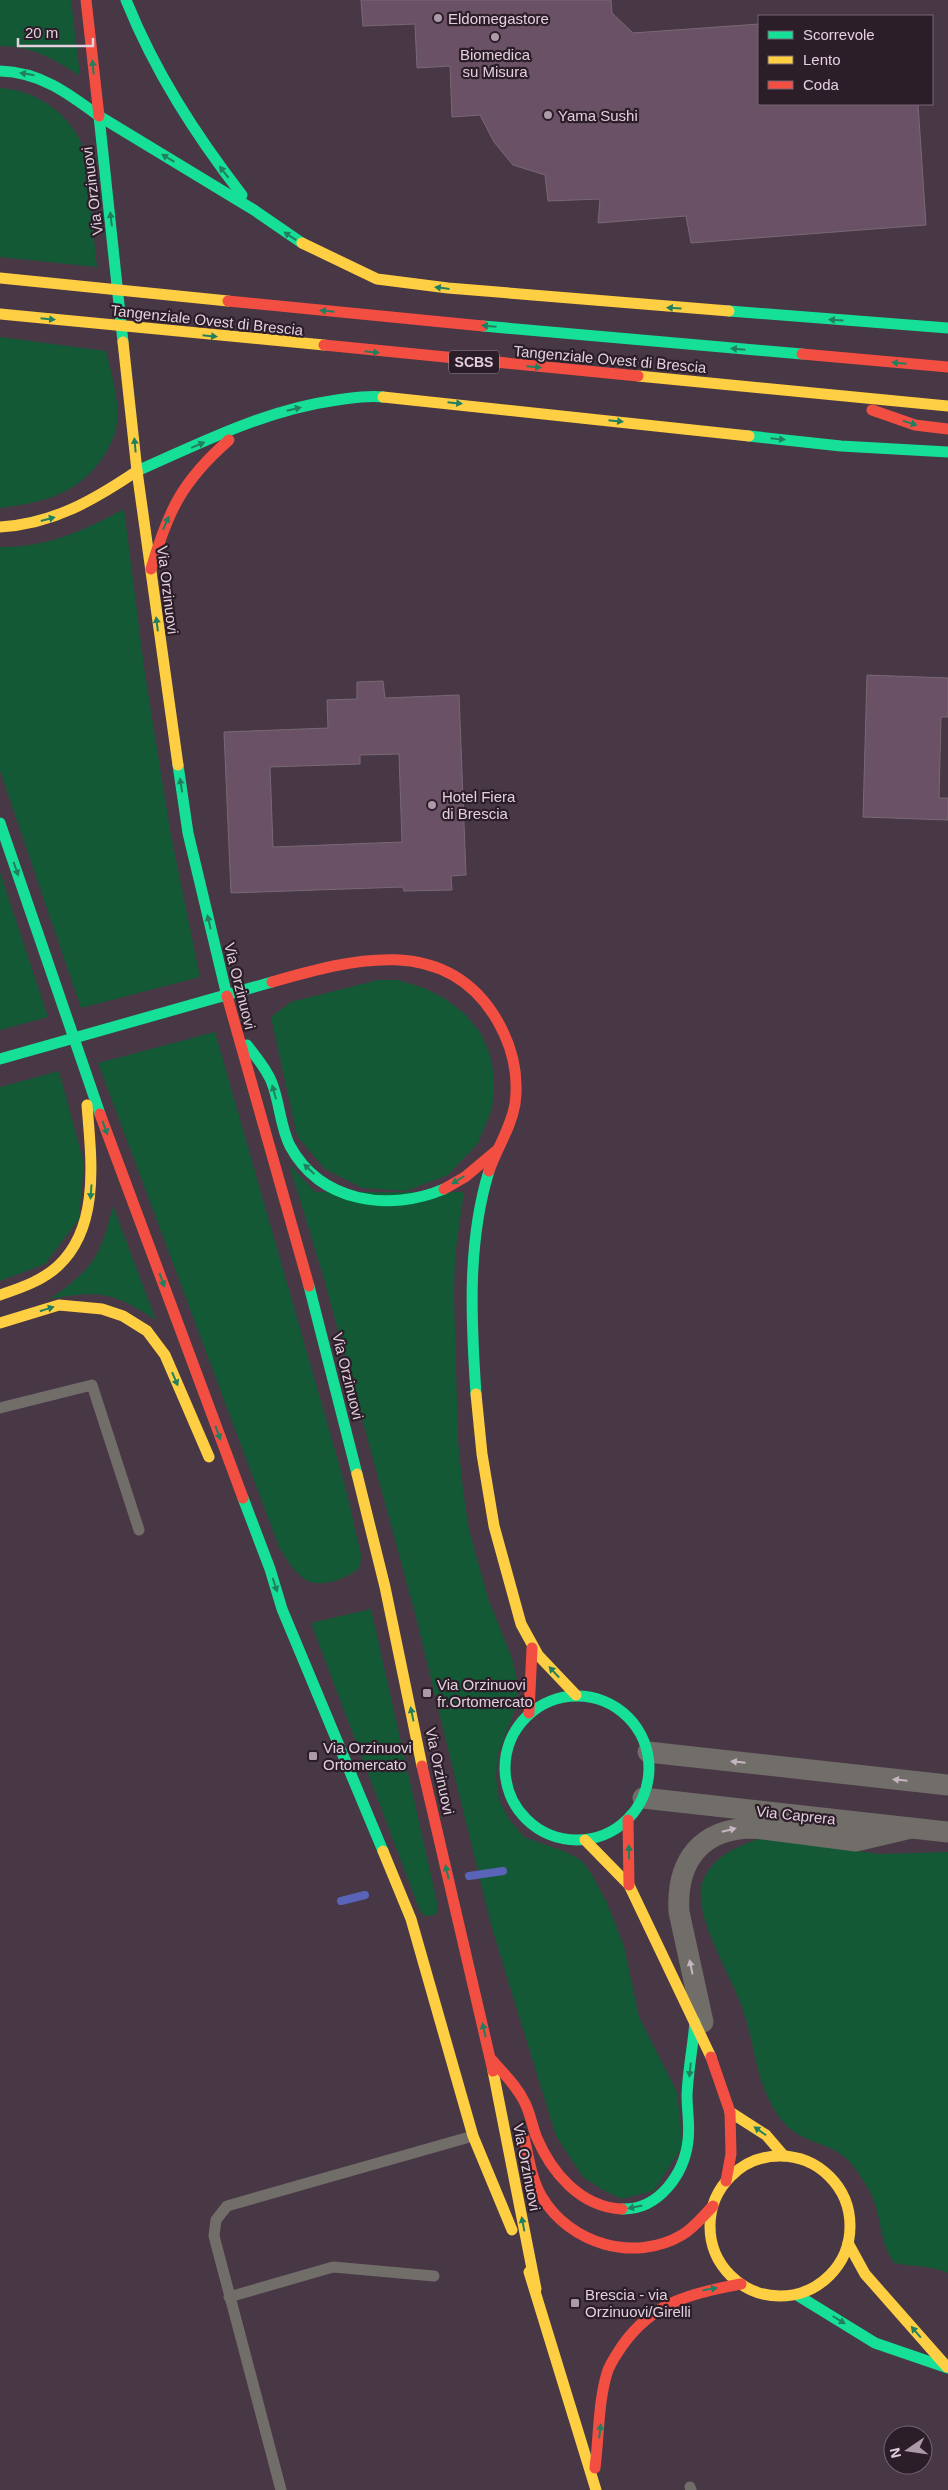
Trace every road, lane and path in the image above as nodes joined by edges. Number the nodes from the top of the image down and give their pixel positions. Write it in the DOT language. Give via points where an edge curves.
graph roads {
  1 [pos="86,0"];
  2 [pos="126,0"];
  3 [pos="0,71"];
  4 [pos="99,116"];
  5 [pos="254,210"];
  6 [pos="0,278"];
  7 [pos="0,314"];
  8 [pos="948,328"];
  9 [pos="896,351"];
  10 [pos="828,357"];
  11 [pos="948,367"];
  12 [pos="831,395"];
  13 [pos="948,406"];
  14 [pos="247,424"];
  15 [pos="948,429"];
  16 [pos="948,452"];
  17 [pos="137,471"];
  18 [pos="0,527"];
  19 [pos="151,569"];
  20 [pos="0,823"];
  21 [pos="235,1028"];
  22 [pos="0,1059"];
  23 [pos="84,1070"];
  24 [pos="496,1151"];
  25 [pos="0,1296"];
  26 [pos="0,1323"];
  27 [pos="0,1408"];
  28 [pos="243,1500"];
  29 [pos="139,1530"];
  30 [pos="532,1648"];
  31 [pos="576,1695"];
  32 [pos="529,1713"];
  33 [pos="648,1752"];
  34 [pos="948,1785"];
  35 [pos="643,1798"];
  36 [pos="628,1820"];
  37 [pos="911,1828"];
  38 [pos="948,1832"];
  39 [pos="585,1840"];
  40 [pos="629,1885"];
  41 [pos="695,2022"];
  42 [pos="708,2049"];
  43 [pos="490,2057"];
  44 [pos="516,2111"];
  45 [pos="730,2112"];
  46 [pos="521,2129"];
  47 [pos="473,2136"];
  48 [pos="784,2156"];
  49 [pos="726,2181"];
  50 [pos="713,2206"];
  51 [pos="848,2243"];
  52 [pos="434,2276"];
  53 [pos="741,2284"];
  54 [pos="536,2289"];
  55 [pos="797,2295"];
  56 [pos="230,2297"];
  57 [pos="948,2368"];
  58 [pos="595,2485"];
  59 [pos="281,2490"];
  4 -- 1 [label="main road, Via Orzinuovi, one-way"];
  5 -- 2 [label="main road, one-way" via="203,145 171,93"];
  4 -- 3 [label="main road, one-way" via="65,90 36,75"];
  5 -- 4 [label="main road, one-way"];
  17 -- 4 [label="main road, Via Orzinuovi, one-way"];
  8 -- 5 [label="main road, one-way" via="497,293 378,279 293,239"];
  10 -- 6 [label="main road, Tangenziale Ovest di Brescia, one-way"];
  7 -- 12 [label="main road, Tangenziale Ovest di Brescia / SCBS, one-way"];
  9 -- 10 [label="main road"];
  11 -- 10 [label="main road, Tangenziale Ovest di Brescia, one-way"];
  12 -- 13 [label="main road, Tangenziale Ovest di Brescia / SCBS"];
  12 -- 15 [label="main road, one-way" via="915,425"];
  14 -- 16 [label="main road, one-way" via="288,409 373,396 840,446"];
  17 -- 14 [label="main road, one-way"];
  19 -- 14 [label="main road, one-way" via="163,527 175,502 200,466"];
  18 -- 17 [label="main road, one-way" via="15,527 74,511"];
  17 -- 19 [label="main road, Via Orzinuovi"];
  21 -- 19 [label="main road, Via Orzinuovi, one-way" via="188,833"];
  20 -- 23 [label="main road, Via Orzinuovi, one-way"];
  24 -- 21 [label="main road, one-way" via="460,1180 412,1200 388,1204 341,1192 301,1162 287,1139 270,1077"];
  43 -- 21 [label="main road, Via Orzinuovi, one-way" via="422,1764 387,1593 330,1360"];
  22 -- 24 [label="main road" via="286,978 375,958 409,959 434,966 458,978 482,998 499,1021 510,1046 516,1096 511,1122"];
  23 -- 25 [label="main road, one-way" via="92,1176 83,1231 73,1250 54,1271 23,1289"];
  23 -- 28 [label="main road, Via Orzinuovi, one-way"];
  24 -- 30 [label="main road" via="482,1192 474,1236 474,1339 479,1439 497,1545"];
  26 -- 28 [label="main road, one-way" via="59,1305 102,1309 123,1316 147,1332 165,1355 207,1456"];
  27 -- 29 [label="lane" via="92,1385"];
  28 -- 47 [label="main road, Via Orzinuovi, one-way" via="282,1609 411,1919"];
  31 -- 30 [label="main road, one-way"];
  30 -- 32 [label="main road"];
  31 -- 32 [label="main road" via="559,1697"];
  31 -- 33 [label="main road" via="597,1698 616,1706 642,1734"];
  32 -- 39 [label="main road" via="516,1728 507,1747 504,1767 515,1806 528,1822 545,1833 565,1840"];
  34 -- 33 [label="street, one-way"];
  33 -- 35 [label="main road" via="649,1776"];
  35 -- 36 [label="main road"];
  35 -- 37 [label="street, Via Caprera"];
  36 -- 39 [label="main road" via="608,1833"];
  40 -- 36 [label="main road, one-way"];
  37 -- 38 [label="street, Via Caprera"];
  42 -- 37 [label="street, one-way" via="679,1912 680,1882 684,1867 694,1852 721,1832 739,1828 856,1841"];
  39 -- 40 [label="main road"];
  40 -- 41 [label="main road"];
  41 -- 42 [label="main road"];
  41 -- 43 [label="main road, one-way" via="687,2105 688,2147 683,2164 662,2195 646,2205 628,2209 608,2209 570,2188 553,2169 542,2148 525,2101"];
  42 -- 45 [label="main road"];
  43 -- 44 [label="main road"];
  54 -- 43 [label="main road, Via Orzinuovi, one-way"];
  48 -- 45 [label="main road, one-way" via="766,2135"];
  45 -- 49 [label="main road" via="731,2154"];
  46 -- 50 [label="main road" via="540,2195 554,2216 578,2233 605,2244 631,2249 661,2246 683,2235"];
  47 -- 54 [label="main road, Via Orzinuovi"];
  47 -- 56 [label="lane" via="227,2206 216,2220 214,2236"];
  48 -- 49 [label="main road" via="762,2158 743,2166"];
  48 -- 51 [label="main road" via="804,2160 822,2170 837,2185 846,2203 850,2223"];
  49 -- 50 [label="main road"];
  50 -- 53 [label="main road" via="710,2228 714,2250 724,2269"];
  51 -- 55 [label="main road" via="830,2276 815,2288"];
  57 -- 51 [label="main road, one-way" via="865,2274"];
  52 -- 56 [label="lane" via="333,2267"];
  53 -- 55 [label="main road" via="758,2293 777,2297"];
  58 -- 53 [label="main road, one-way" via="608,2371 627,2338 646,2318 674,2299 701,2290"];
  54 -- 58 [label="main road, Via Orzinuovi"];
  55 -- 57 [label="main road, one-way" via="875,2343"];
  56 -- 59 [label="lane"];
}
